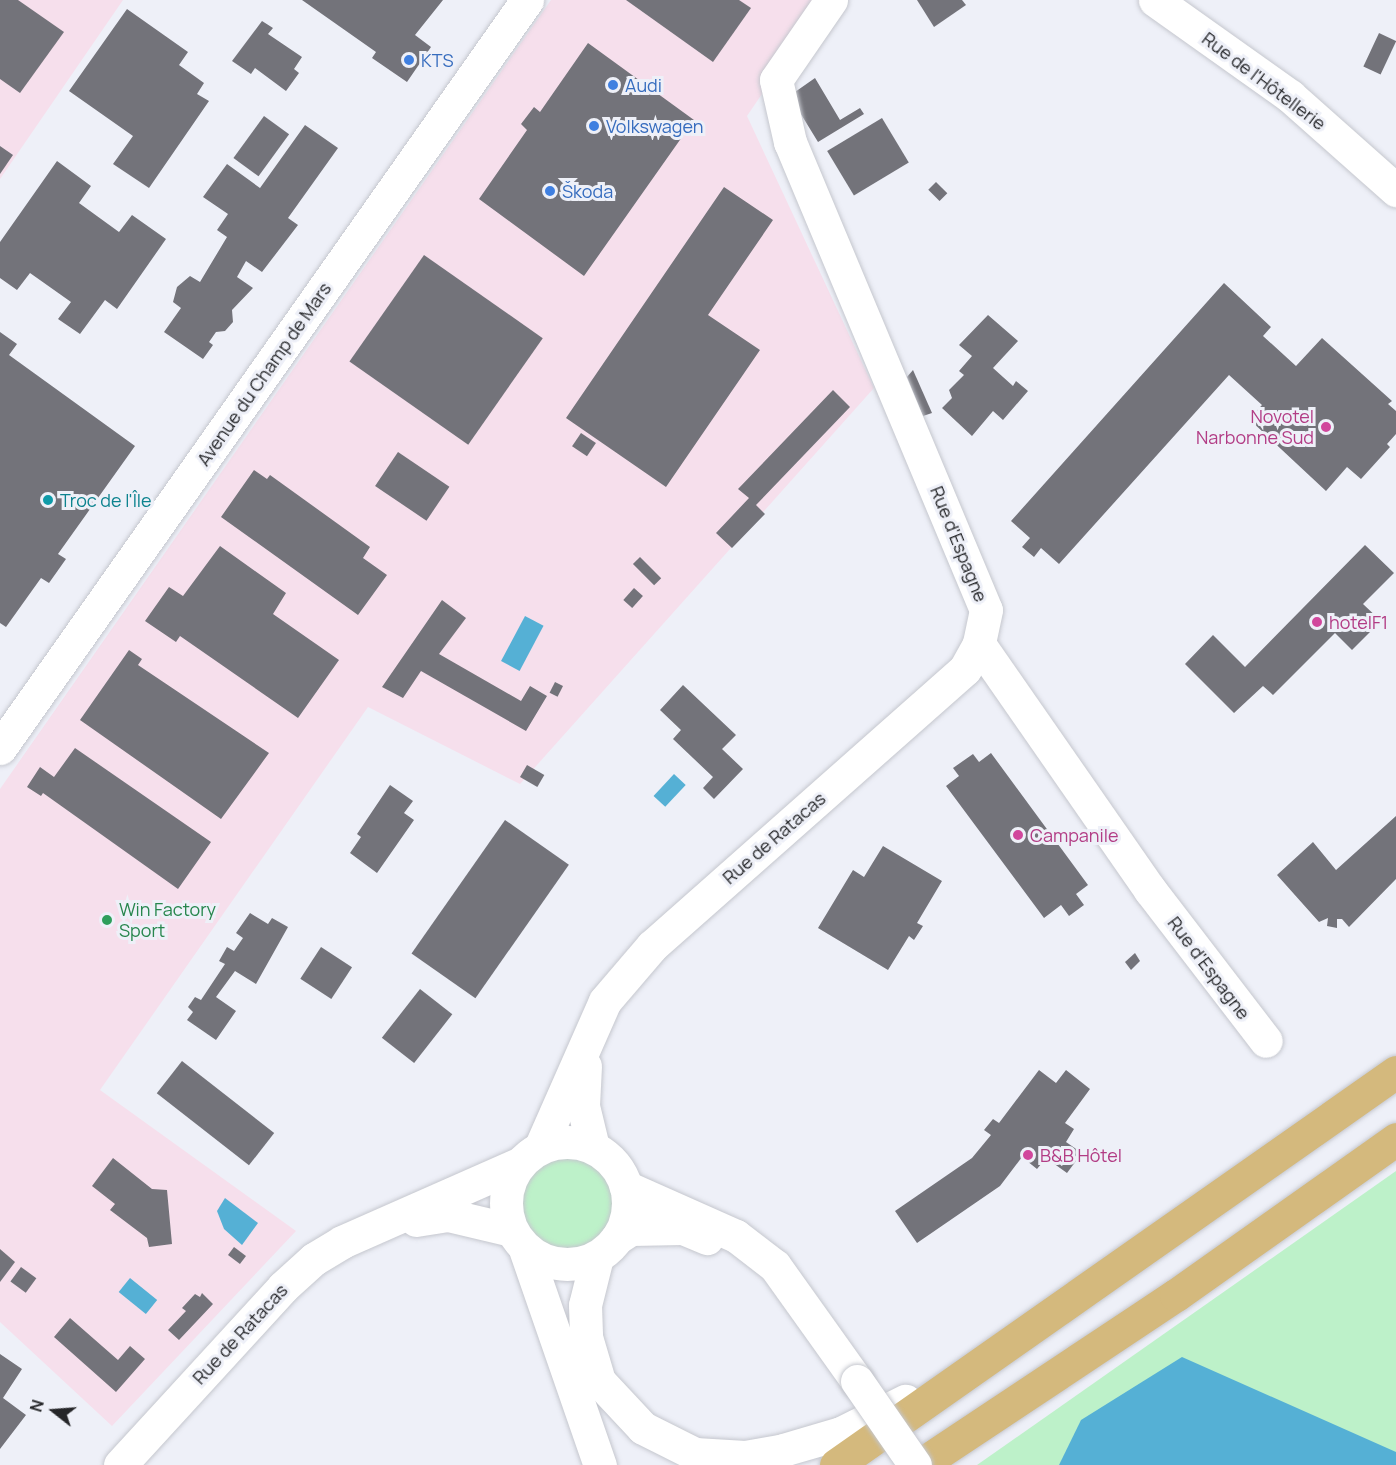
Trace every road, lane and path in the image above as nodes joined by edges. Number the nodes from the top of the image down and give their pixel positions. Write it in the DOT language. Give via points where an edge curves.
graph roads {
  1 [pos="527,0"];
  2 [pos="831,0"];
  3 [pos="1155,0"];
  4 [pos="1396,190"];
  5 [pos="979,644"];
  6 [pos="0,748"];
  7 [pos="1266,1041"];
  8 [pos="585,1046"];
  9 [pos="1396,1072"];
  10 [pos="1396,1139"];
  11 [pos="593,1147"];
  12 [pos="530,1155"];
  13 [pos="626,1187"];
  14 [pos="379,1227"];
  15 [pos="518,1239"];
  16 [pos="607,1247"];
  17 [pos="979,1364"];
  18 [pos="851,1385"];
  19 [pos="938,1456"];
  20 [pos="120,1465"];
  21 [pos="600,1465"];
  22 [pos="836,1465"];
  23 [pos="894,1465"];
  24 [pos="915,1465"];
  25 [pos="920,1465"];
  1 -- 6 [label="street, Avenue du Champ de Mars"];
  2 -- 5 [label="street, Rue d'Espagne" via="776,80 788,132 986,610"];
  3 -- 4 [label="street, Rue de l'Hôtellerie" via="1290,96"];
  5 -- 7 [label="street, Rue d'Espagne" via="1150,890"];
  5 -- 8 [label="street, Rue de Ratacas" via="965,669 651,946 605,1000"];
  8 -- 11 [label="street, Rue de Ratacas" via="584,1106"];
  8 -- 12 [label="street, Rue de Ratacas"];
  9 -- 17 [label="main road"];
  10 -- 19 [label="main road" via="1176,1295"];
  11 -- 12 [label="street" via="567,1141"];
  11 -- 13 [label="street" via="619,1171"];
  12 -- 14 [label="street, Rue de Ratacas"];
  12 -- 15 [label="street" via="505,1206"];
  13 -- 16 [label="street" via="628,1211"];
  13 -- 18 [label="street" via="736,1236 775,1266"];
  14 -- 15 [label="street, Rue de Ratacas" via="448,1215"];
  14 -- 20 [label="street, Rue de Ratacas" via="314,1259 283,1287"];
  15 -- 16 [label="street" via="545,1261 565,1265"];
  15 -- 21 [label="street"];
  16 -- 17 [label="street" via="585,1305 586,1337 599,1381 643,1428 695,1454 745,1457 841,1432"];
  16 -- 18 [label="street" via="631,1229 683,1228 731,1248 766,1281"];
  17 -- 22 [label="main road"];
  18 -- 23 [label="street"];
  18 -- 24 [label="street, bridge"];
  19 -- 25 [label="main road"];
}
